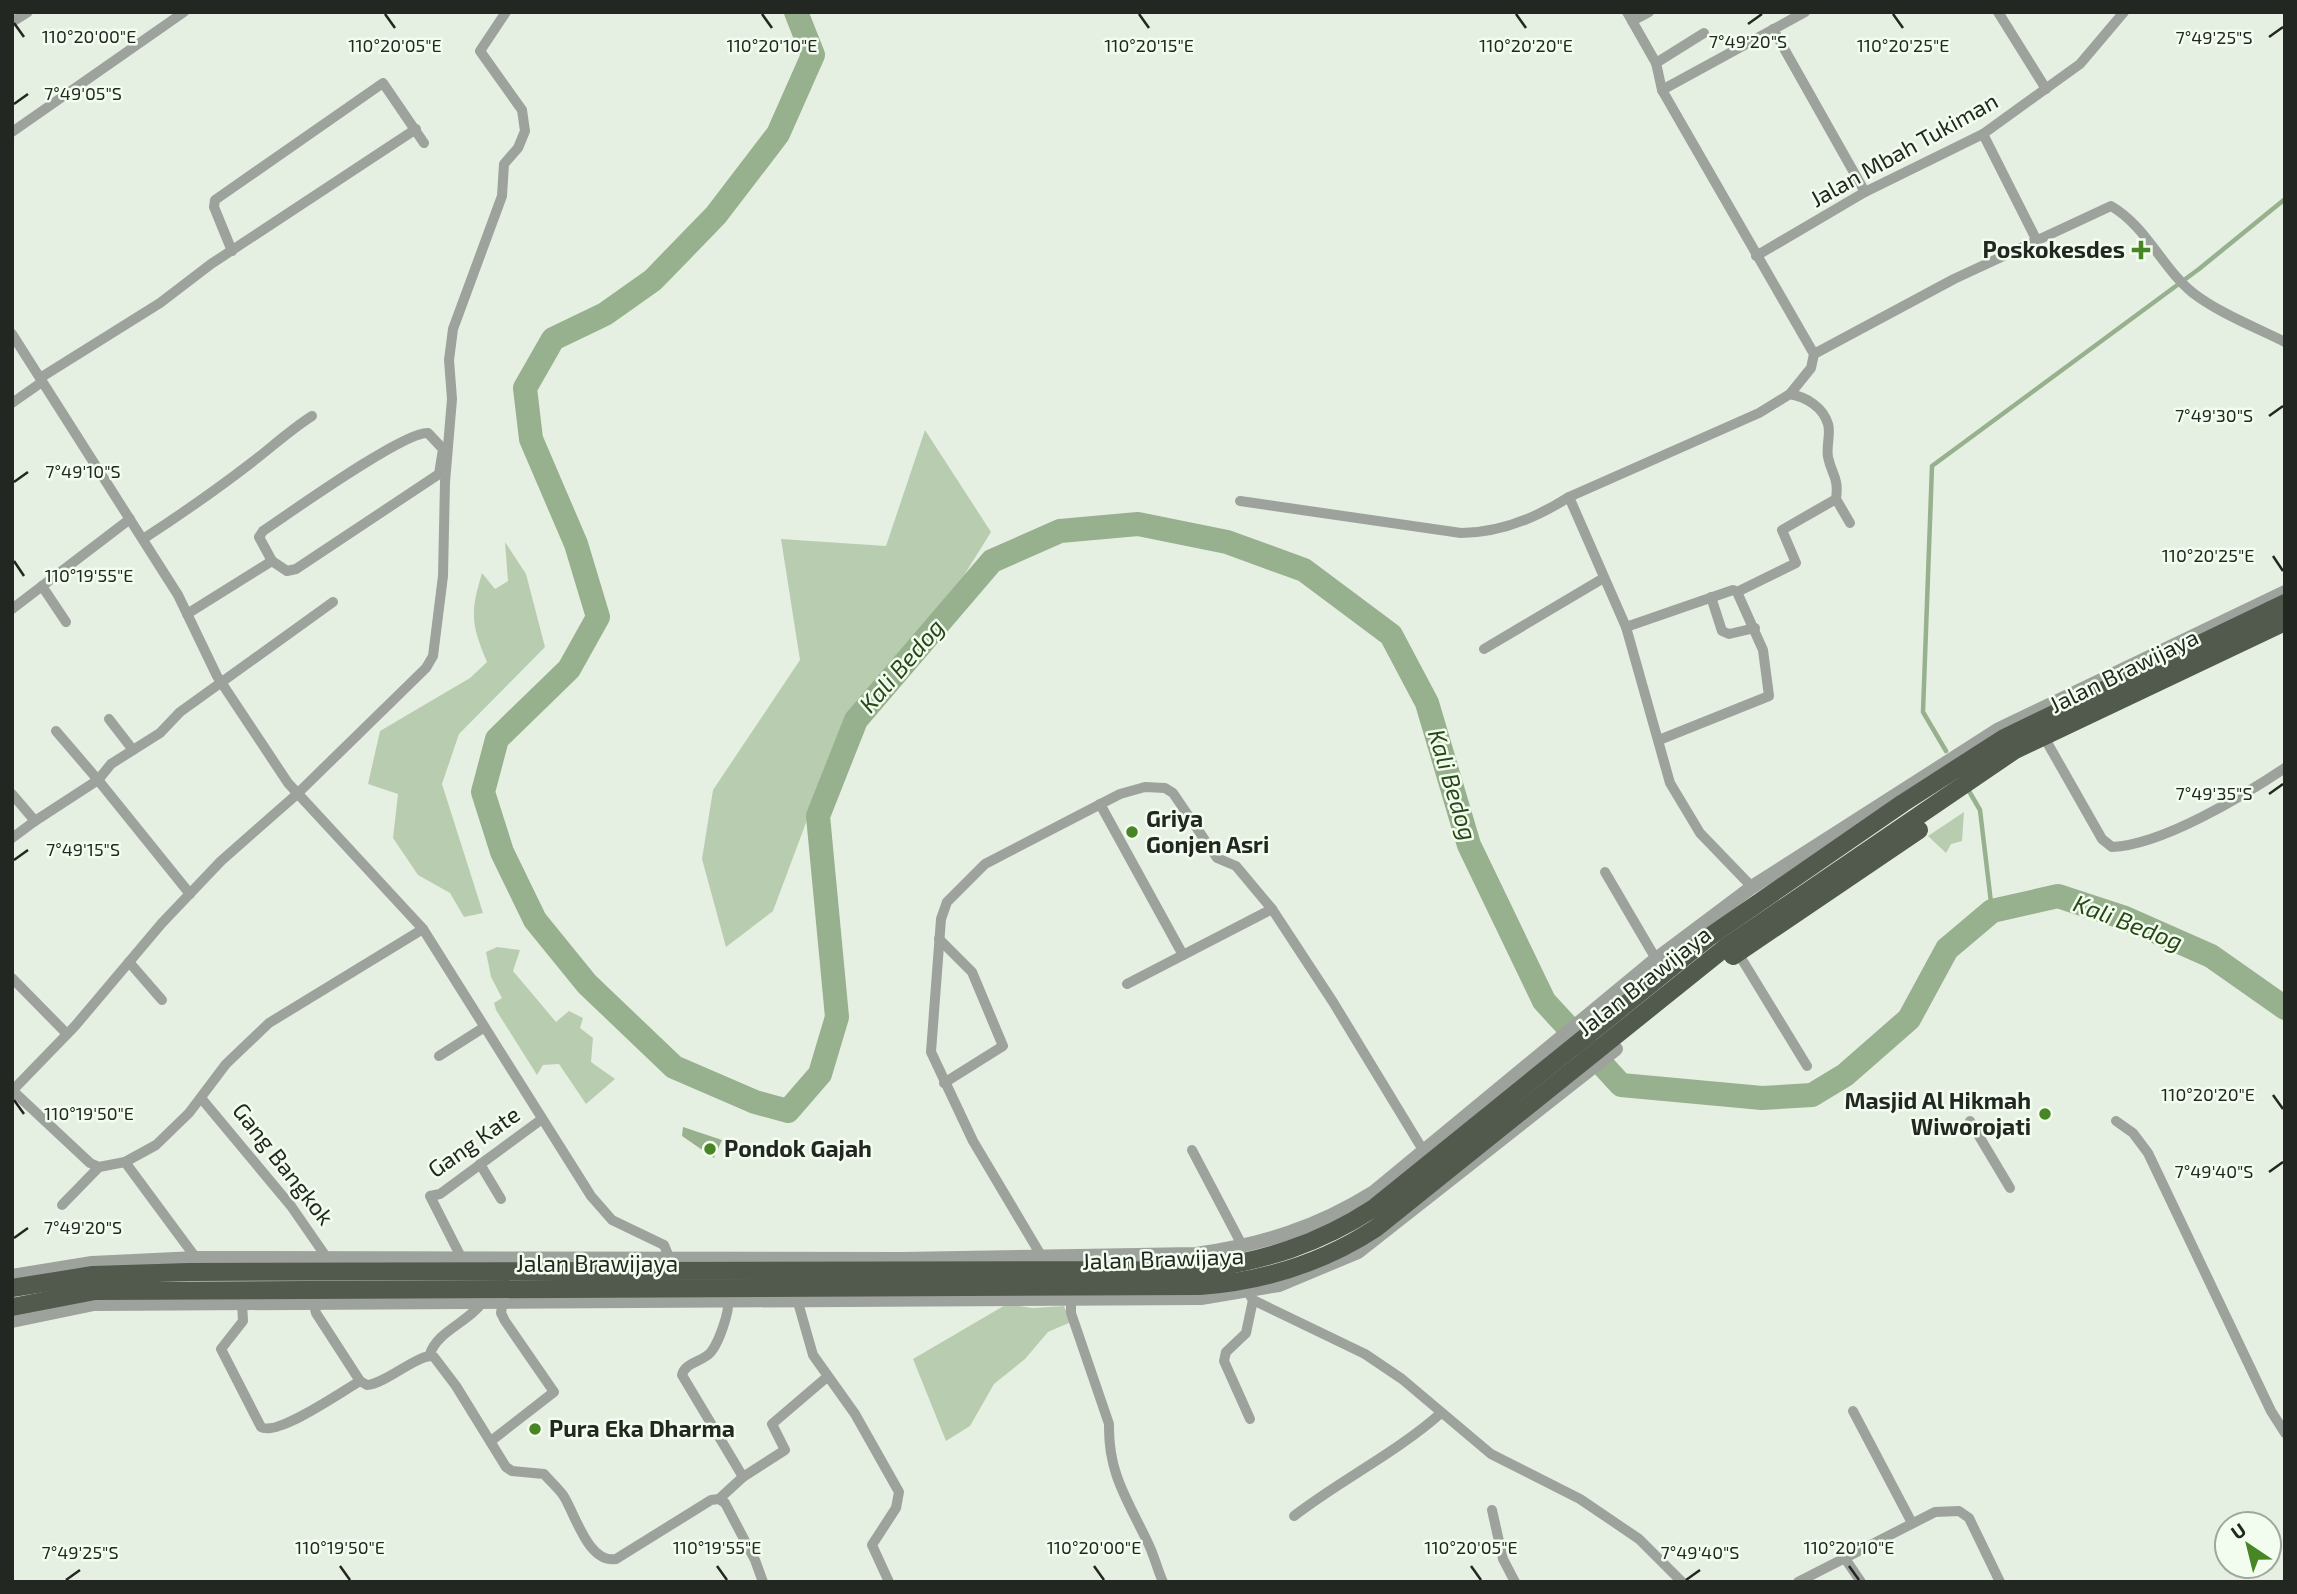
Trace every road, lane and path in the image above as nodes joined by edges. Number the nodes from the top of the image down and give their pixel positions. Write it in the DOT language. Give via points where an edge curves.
graph roads {
  1 [pos="28,12"];
  2 [pos="184,12"];
  3 [pos="506,12"];
  4 [pos="1805,12"];
  5 [pos="1998,12"];
  6 [pos="2124,12"];
  7 [pos="1637,15"];
  8 [pos="12,22"];
  9 [pos="1773,29"];
  10 [pos="1704,33"];
  11 [pos="1656,63"];
  12 [pos="2046,89"];
  13 [pos="1662,90"];
  14 [pos="416,129"];
  15 [pos="12,132"];
  16 [pos="1983,134"];
  17 [pos="424,143"];
  18 [pos="1866,192"];
  19 [pos="2037,241"];
  20 [pos="232,251"];
  21 [pos="1756,256"];
  22 [pos="12,334"];
  23 [pos="2285,342"];
  24 [pos="1814,354"];
  25 [pos="41,380"];
  26 [pos="1790,394"];
  27 [pos="12,403"];
  28 [pos="312,416"];
  29 [pos="1569,498"];
  30 [pos="1836,499"];
  31 [pos="1240,501"];
  32 [pos="130,519"];
  33 [pos="1850,523"];
  34 [pos="143,539"];
  35 [pos="272,561"];
  36 [pos="1602,579"];
  37 [pos="42,586"];
  38 [pos="1737,592"];
  39 [pos="2285,592"];
  40 [pos="1711,597"];
  41 [pos="333,602"];
  42 [pos="2285,603"];
  43 [pos="12,609"];
  44 [pos="187,614"];
  45 [pos="66,622"];
  46 [pos="2285,622"];
  47 [pos="1626,627"];
  48 [pos="1755,628"];
  49 [pos="2285,633"];
  50 [pos="1484,649"];
  51 [pos="221,682"];
  52 [pos="108,719"];
  53 [pos="56,731"];
  54 [pos="1659,740"];
  55 [pos="2047,742"];
  56 [pos="133,750"];
  57 [pos="2285,768"];
  58 [pos="98,780"];
  59 [pos="12,794"];
  60 [pos="296,795"];
  61 [pos="1899,798"];
  62 [pos="1100,804"];
  63 [pos="1929,815"];
  64 [pos="35,821"];
  65 [pos="12,838"];
  66 [pos="1825,856"];
  67 [pos="1835,871"];
  68 [pos="1605,872"];
  69 [pos="1752,887"];
  70 [pos="190,894"];
  71 [pos="1272,909"];
  72 [pos="423,929"];
  73 [pos="939,939"];
  74 [pos="1738,953"];
  75 [pos="1183,955"];
  76 [pos="1656,959"];
  77 [pos="129,962"];
  78 [pos="12,978"];
  79 [pos="1128,984"];
  80 [pos="162,1000"];
  81 [pos="1591,1021"];
  82 [pos="483,1028"];
  83 [pos="67,1034"];
  84 [pos="1612,1045"];
  85 [pos="439,1056"];
  86 [pos="1807,1066"];
  87 [pos="944,1083"];
  88 [pos="12,1091"];
  89 [pos="201,1098"];
  90 [pos="1514,1104"];
  91 [pos="542,1119"];
  92 [pos="1970,1121"];
  93 [pos="2116,1121"];
  94 [pos="1192,1150"];
  95 [pos="1426,1155"];
  96 [pos="125,1162"];
  97 [pos="480,1164"];
  98 [pos="99,1167"];
  99 [pos="2010,1188"];
  100 [pos="501,1199"];
  101 [pos="62,1205"];
  102 [pos="1243,1247"];
  103 [pos="461,1257"];
  104 [pos="669,1257"];
  105 [pos="1042,1257"];
  106 [pos="196,1258"];
  107 [pos="327,1258"];
  108 [pos="12,1276"];
  109 [pos="12,1288"];
  110 [pos="1251,1296"];
  111 [pos="797,1299"];
  112 [pos="1071,1299"];
  113 [pos="729,1300"];
  114 [pos="313,1301"];
  115 [pos="483,1301"];
  116 [pos="503,1301"];
  117 [pos="242,1302"];
  118 [pos="12,1307"];
  119 [pos="12,1321"];
  120 [pos="430,1354"];
  121 [pos="827,1377"];
  122 [pos="360,1381"];
  123 [pos="1853,1411"];
  124 [pos="1441,1413"];
  125 [pos="1250,1419"];
  126 [pos="2285,1433"];
  127 [pos="491,1441"];
  128 [pos="743,1477"];
  129 [pos="719,1499"];
  130 [pos="1492,1510"];
  131 [pos="1294,1516"];
  132 [pos="1912,1523"];
  133 [pos="1844,1558"];
  134 [pos="763,1582"];
  135 [pos="890,1582"];
  136 [pos="1163,1582"];
  137 [pos="1515,1582"];
  138 [pos="1682,1582"];
  139 [pos="1798,1582"];
  140 [pos="1861,1582"];
  141 [pos="2000,1582"];
  1 -- 8 [label="street"];
  2 -- 15 [label="street"];
  3 -- 60 [label="street" via="480,51 522,110 525,131 518,148 503,164 502,195 453,329 443,576 433,656"];
  4 -- 9 [label="street"];
  5 -- 12 [label="street"];
  6 -- 12 [label="street, Jalan Mbah Tukiman" via="2080,64"];
  7 -- 11 [label="street"];
  9 -- 13 [label="street"];
  9 -- 18 [label="street"];
  10 -- 11 [label="street"];
  11 -- 13 [label="street"];
  12 -- 16 [label="street, Jalan Mbah Tukiman"];
  13 -- 21 [label="street"];
  14 -- 17 [label="street"];
  14 -- 20 [label="street"];
  14 -- 20 [label="street" via="383,83 215,200"];
  16 -- 18 [label="street, Jalan Mbah Tukiman"];
  16 -- 19 [label="street"];
  18 -- 21 [label="street, Jalan Mbah Tukiman"];
  19 -- 23 [label="street" via="2111,206 2127,215 2163,263 2194,293"];
  19 -- 24 [label="street" via="1954,279"];
  20 -- 25 [label="street"];
  21 -- 24 [label="street"];
  22 -- 25 [label="street"];
  24 -- 26 [label="street" via="1811,368"];
  25 -- 27 [label="street"];
  25 -- 32 [label="street"];
  26 -- 29 [label="street" via="1733,425"];
  26 -- 30 [label="street" via="1806,399 1828,425 1829,460 1838,484"];
  28 -- 34 [label="street"];
  29 -- 31 [label="street" via="1548,511 1482,533"];
  29 -- 36 [label="street"];
  30 -- 33 [label="street"];
  30 -- 38 [label="street" via="1782,530 1795,564"];
  32 -- 34 [label="street"];
  32 -- 37 [label="street"];
  34 -- 44 [label="street"];
  35 -- 35 [label="street" via="259,537 263,531 417,434 428,433 438,440 443,449 439,474 296,569 287,571"];
  35 -- 44 [label="street"];
  36 -- 47 [label="street"];
  36 -- 50 [label="street"];
  37 -- 43 [label="street"];
  37 -- 45 [label="street"];
  38 -- 40 [label="street"];
  38 -- 48 [label="street"];
  39 -- 61 [label="street" via="1999,729"];
  40 -- 47 [label="street"];
  40 -- 48 [label="street" via="1722,631 1729,634"];
  41 -- 51 [label="street"];
  42 -- 61 [label="highway, Jalan Brawijaya" via="2004,738"];
  44 -- 51 [label="street"];
  46 -- 55 [label="highway, Jalan Brawijaya"];
  47 -- 54 [label="street"];
  48 -- 54 [label="street" via="1766,663 1769,696"];
  49 -- 55 [label="highway"];
  51 -- 56 [label="street"];
  51 -- 60 [label="street"];
  52 -- 56 [label="street"];
  53 -- 58 [label="street"];
  54 -- 69 [label="street" via="1671,783 1685,811"];
  55 -- 57 [label="street" via="2102,839 2112,847 2129,846 2220,809"];
  55 -- 63 [label="highway, Jalan Brawijaya"];
  56 -- 58 [label="street" via="111,764"];
  58 -- 64 [label="street"];
  58 -- 70 [label="street"];
  59 -- 64 [label="street"];
  60 -- 70 [label="street"];
  60 -- 72 [label="street"];
  61 -- 66 [label="highway, Jalan Brawijaya"];
  61 -- 69 [label="street"];
  62 -- 71 [label="street" via="1145,787 1165,788 1173,793 1216,858 1236,866"];
  62 -- 73 [label="street" via="985,864 947,902"];
  62 -- 75 [label="street"];
  63 -- 67 [label="highway, Jalan Brawijaya"];
  63 -- 74 [label="highway"];
  64 -- 65 [label="street"];
  66 -- 67 [label="highway"];
  66 -- 81 [label="highway, Jalan Brawijaya"];
  67 -- 84 [label="highway, Jalan Brawijaya" via="1726,947"];
  68 -- 76 [label="street"];
  69 -- 76 [label="street"];
  70 -- 77 [label="street"];
  71 -- 75 [label="street"];
  71 -- 95 [label="street"];
  72 -- 82 [label="street"];
  72 -- 89 [label="street" via="269,1023 226,1064"];
  73 -- 87 [label="street" via="931,1052"];
  73 -- 87 [label="street" via="972,972 1003,1046"];
  74 -- 84 [label="highway"];
  74 -- 86 [label="street"];
  75 -- 79 [label="street"];
  76 -- 81 [label="street"];
  77 -- 80 [label="street"];
  77 -- 83 [label="street"];
  78 -- 83 [label="street"];
  81 -- 90 [label="highway, Jalan Brawijaya"];
  82 -- 85 [label="street"];
  82 -- 91 [label="street"];
  83 -- 88 [label="street"];
  84 -- 90 [label="highway, Jalan Brawijaya"];
  87 -- 105 [label="street"];
  88 -- 98 [label="street"];
  89 -- 96 [label="street" via="156,1145"];
  89 -- 107 [label="street, Gang Bangkok" via="291,1206"];
  90 -- 95 [label="highway, Jalan Brawijaya"];
  90 -- 110 [label="street" via="1358,1252"];
  90 -- 118 [label="highway, Jalan Brawijaya" via="1413,1200 1346,1248 1300,1266 1229,1284 95,1291"];
  91 -- 97 [label="street, Gang Kate"];
  91 -- 104 [label="street" via="591,1196 612,1220 664,1245"];
  92 -- 99 [label="street"];
  93 -- 126 [label="street" via="2133,1133 2148,1153"];
  94 -- 102 [label="street"];
  95 -- 102 [label="street" via="1334,1217"];
  95 -- 109 [label="highway, Jalan Brawijaya" via="1374,1208 1340,1230 1251,1262 1199,1270 189,1272 93,1275"];
  96 -- 98 [label="street"];
  96 -- 106 [label="street"];
  97 -- 100 [label="street"];
  97 -- 103 [label="street, Gang Kate" via="440,1194 430,1196"];
  98 -- 101 [label="street"];
  102 -- 105 [label="street" via="1196,1254"];
  103 -- 104 [label="street"];
  103 -- 107 [label="street"];
  104 -- 105 [label="street"];
  106 -- 107 [label="street"];
  106 -- 108 [label="street" via="92,1263"];
  110 -- 112 [label="street"];
  110 -- 124 [label="street" via="1365,1354"];
  110 -- 125 [label="street" via="1246,1333 1226,1352 1224,1361"];
  111 -- 112 [label="street"];
  111 -- 113 [label="street"];
  111 -- 121 [label="street" via="808,1344"];
  112 -- 136 [label="street" via="1071,1313 1109,1424 1115,1478"];
  113 -- 116 [label="street"];
  113 -- 128 [label="street" via="728,1315 712,1351 686,1367 682,1375"];
  114 -- 115 [label="street"];
  114 -- 117 [label="street"];
  114 -- 122 [label="street"];
  115 -- 116 [label="street"];
  115 -- 120 [label="street" via="433,1345"];
  116 -- 127 [label="street" via="505,1321 555,1392"];
  117 -- 119 [label="street" via="94,1304"];
  117 -- 122 [label="street" via="243,1321 221,1349 261,1427 272,1429 308,1415"];
  120 -- 122 [label="street" via="384,1381 367,1385"];
  120 -- 127 [label="street"];
  121 -- 128 [label="street" via="772,1424 785,1450"];
  121 -- 135 [label="street" via="855,1414 899,1492 896,1508 872,1545"];
  123 -- 132 [label="street"];
  124 -- 131 [label="street" via="1409,1442"];
  124 -- 138 [label="street" via="1491,1454 1580,1499 1639,1539"];
  127 -- 129 [label="street" via="512,1471 537,1472 551,1482 593,1550 609,1560"];
  128 -- 129 [label="street"];
  129 -- 134 [label="street"];
  130 -- 137 [label="street" via="1503,1559"];
  132 -- 133 [label="street"];
  132 -- 141 [label="street" via="1935,1511 1959,1511 1969,1517"];
  133 -- 139 [label="street"];
  133 -- 140 [label="street"];
}
